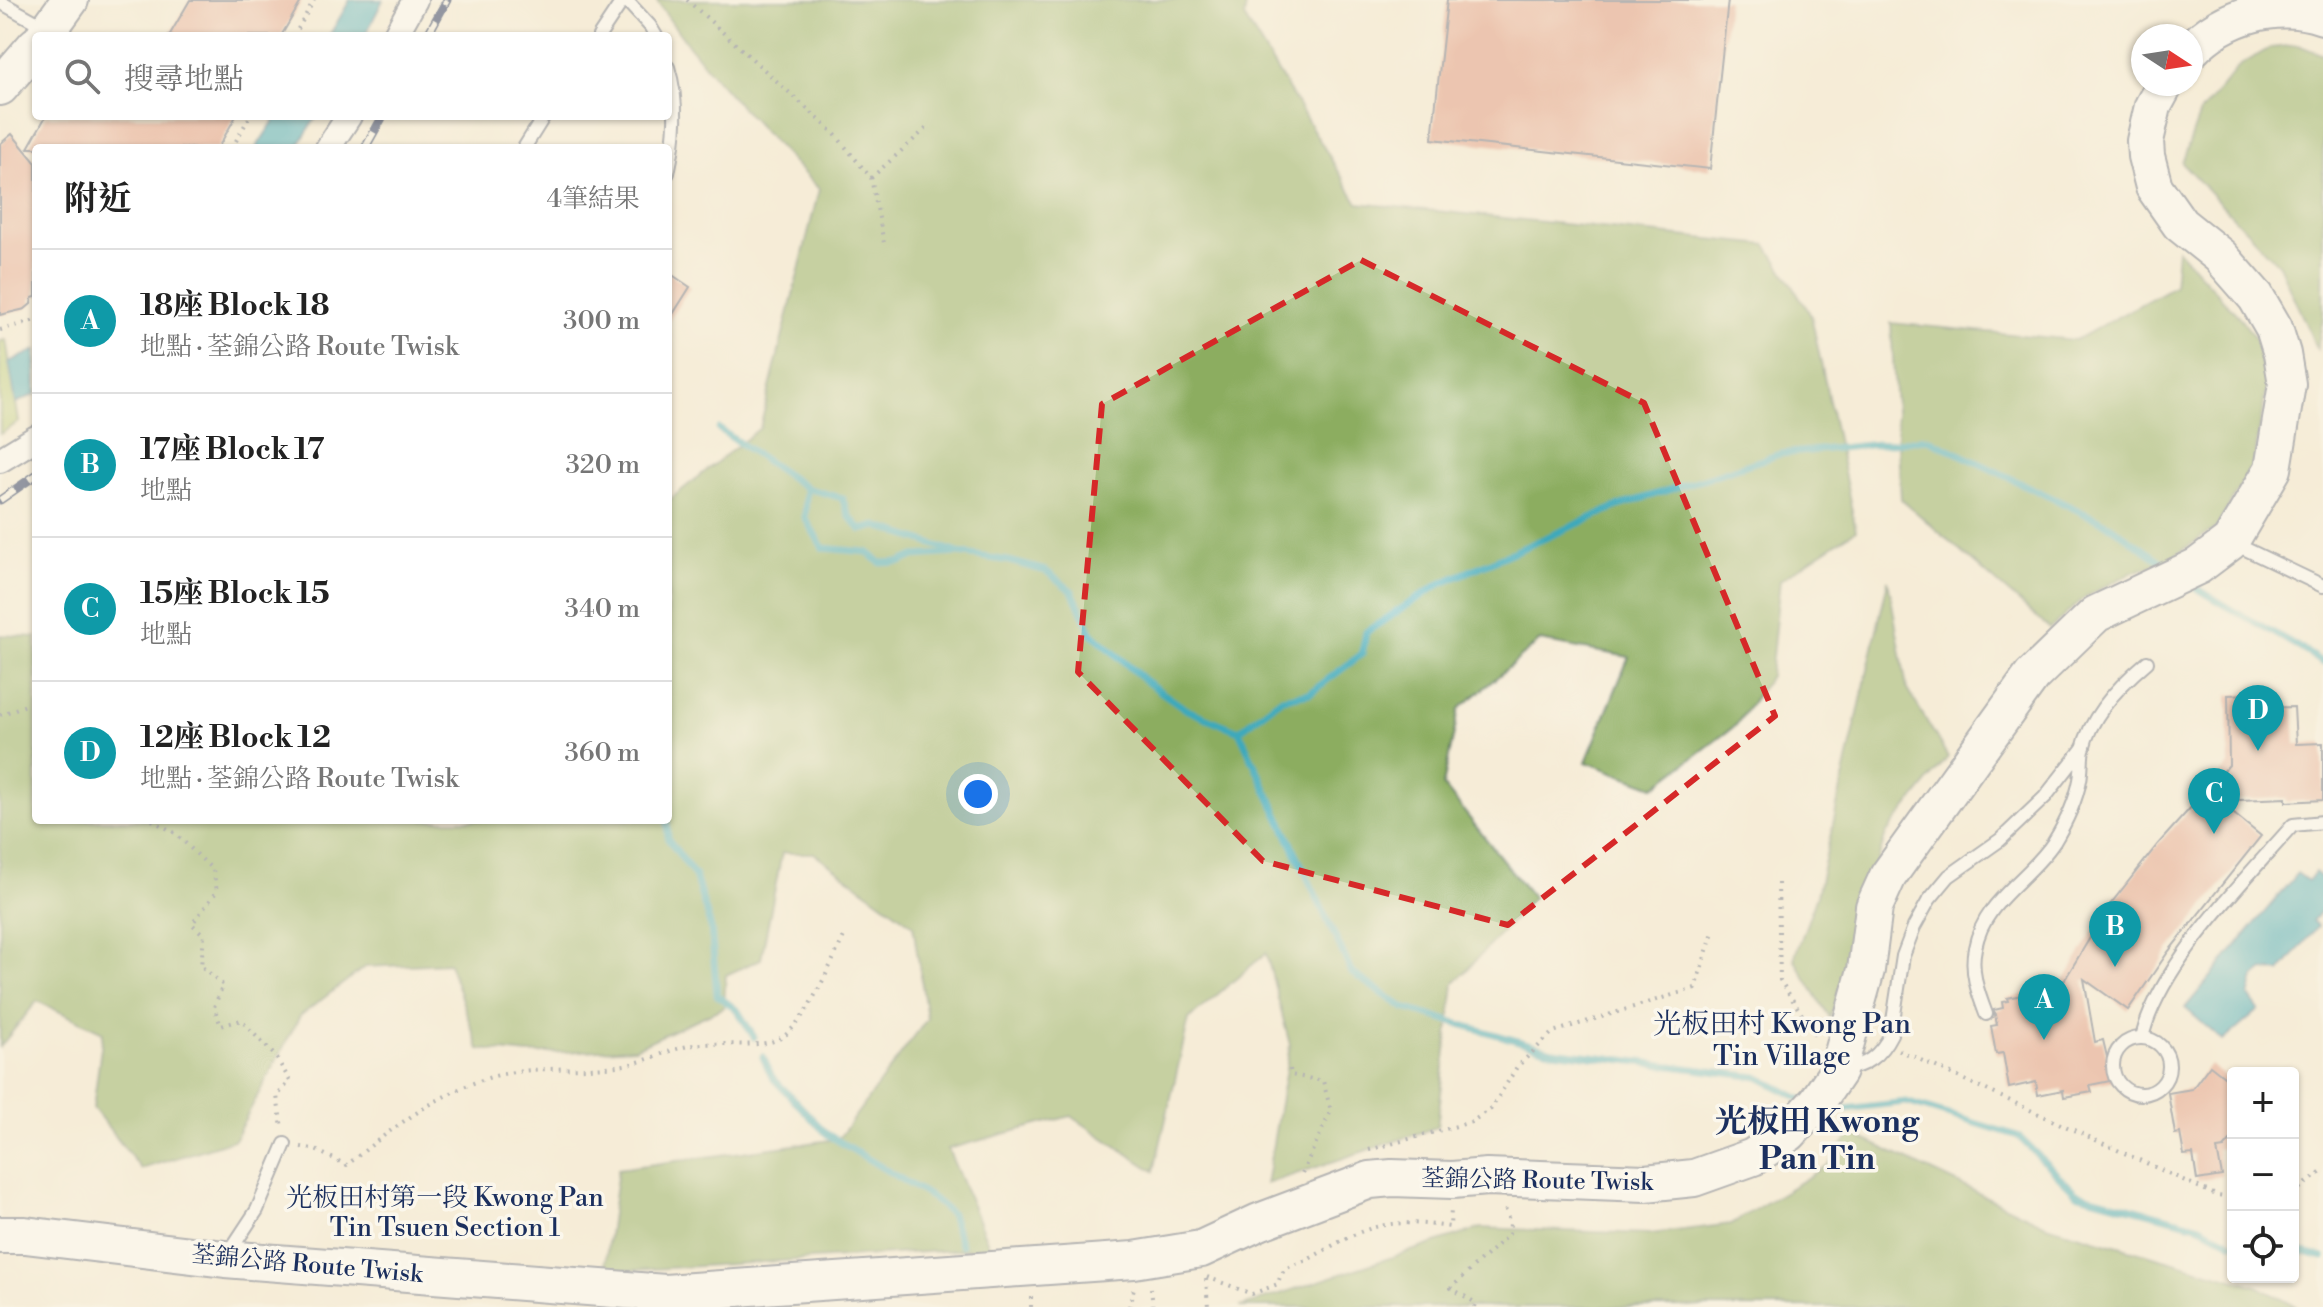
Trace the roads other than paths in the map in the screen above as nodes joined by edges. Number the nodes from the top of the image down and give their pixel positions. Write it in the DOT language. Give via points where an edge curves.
graph roads {
  1 [pos="70,0"];
  2 [pos="415,0"];
  3 [pos="625,0"];
  4 [pos="0,2"];
  5 [pos="2323,16"];
  6 [pos="37,32"];
  7 [pos="47,32"];
  8 [pos="397,32"];
  9 [pos="602,32"];
  10 [pos="653,32"];
  11 [pos="2203,40"];
  12 [pos="32,50"];
  13 [pos="0,87"];
  14 [pos="672,88"];
  15 [pos="2158,96"];
  16 [pos="346,120"];
  17 [pos="542,120"];
  18 [pos="331,144"];
  19 [pos="526,144"];
  20 [pos="672,156"];
  21 [pos="32,440"];
  22 [pos="0,460"];
  23 [pos="2230,542"];
  24 [pos="2323,586"];
  25 [pos="2147,662"];
  26 [pos="2084,747"];
  27 [pos="2323,822"];
  28 [pos="1986,1014"];
  29 [pos="2142,1038"];
  30 [pos="1838,1071"];
  31 [pos="285,1144"];
  32 [pos="0,1235"];
  33 [pos="225,1259"];
  34 [pos="664,1300"];
  1 -- 7 [label="main road"];
  2 -- 8 [label="street"];
  3 -- 9 [label="lane"];
  3 -- 10 [label="lane"];
  4 -- 6 [label="lane"];
  5 -- 11 [label="main road" via="2269,10 2229,17"];
  12 -- 13 [label="main road"];
  14 -- 20 [label="lane"];
  15 -- 23 [label="main road, 荃錦公路 Route Twisk" via="2145,141 2154,187 2180,224 2220,256 2256,297 2274,328 2287,384 2273,469"];
  16 -- 18 [label="street"];
  17 -- 19 [label="lane"];
  21 -- 22 [label="street"];
  23 -- 24 [label="lane"];
  23 -- 30 [label="main road, 荃錦公路 Route Twisk" via="2198,566 2096,614 2032,676 1888,876 1874,907 1866,970"];
  25 -- 26 [label="lane" via="2120,685"];
  26 -- 28 [label="lane" via="2080,781 2053,843 1985,918 1974,949 1974,982"];
  26 -- 30 [label="lane" via="2045,797 2000,840 1949,876 1929,900 1903,956 1886,1044 1860,1067"];
  27 -- 29 [label="lane" via="2293,825 2211,918 2157,995"];
  29 -- 29 [label="lane" via="2160,1045 2169,1072 2159,1089 2140,1095 2122,1087 2114,1060 2124,1044"];
  30 -- 34 [label="main road, 荃錦公路 Route Twisk" via="1789,1133 1753,1157 1694,1178 1645,1183 1487,1177 1370,1180 1201,1249 1134,1260"];
  31 -- 33 [label="lane" via="257,1210"];
  32 -- 33 [label="main road, 荃錦公路 Route Twisk"];
  33 -- 34 [label="main road, 荃錦公路 Route Twisk"];
}
